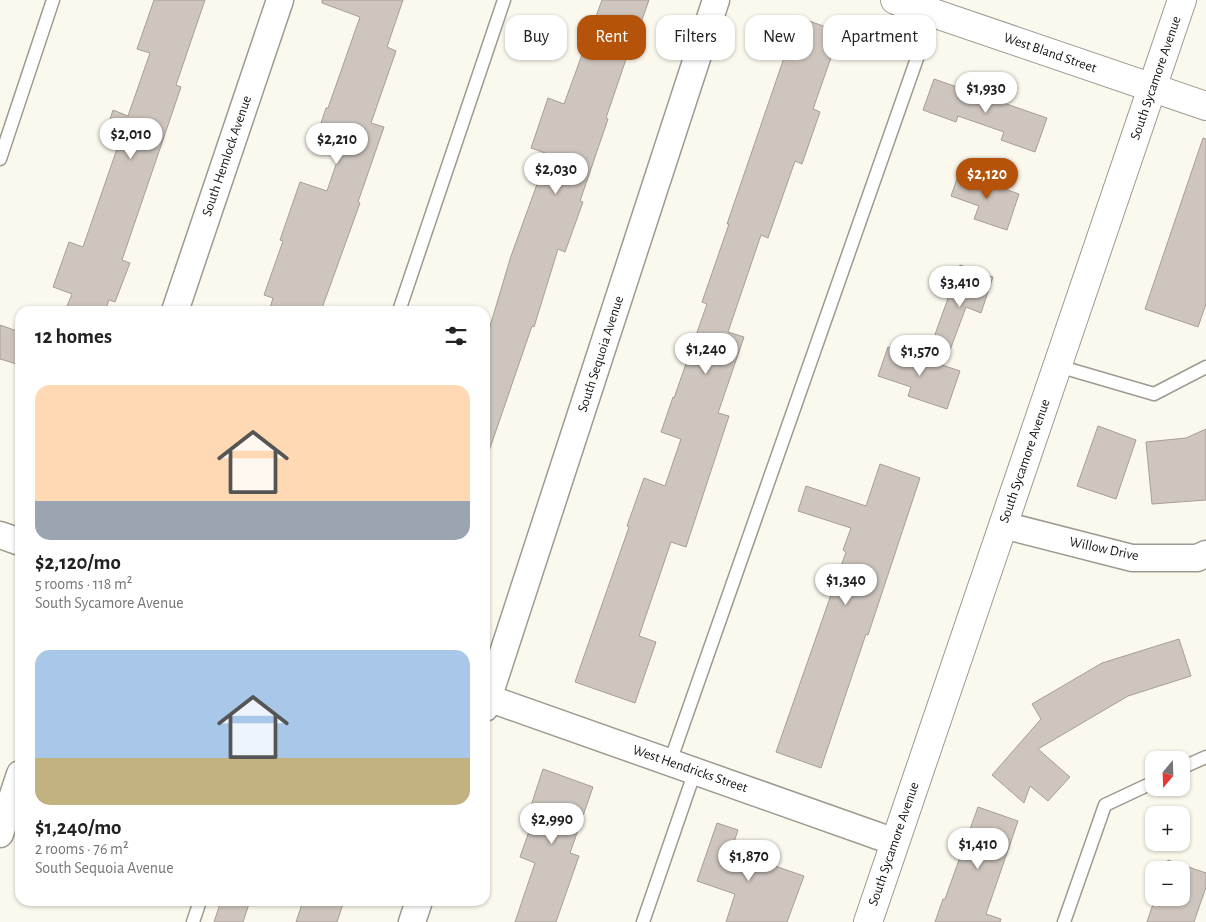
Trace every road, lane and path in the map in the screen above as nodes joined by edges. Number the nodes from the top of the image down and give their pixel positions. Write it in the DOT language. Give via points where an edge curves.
graph roads {
  1 [pos="53,0"];
  2 [pos="280,0"];
  3 [pos="504,0"];
  4 [pos="716,0"];
  5 [pos="894,0"];
  6 [pos="1182,0"];
  7 [pos="935,6"];
  8 [pos="1152,88"];
  9 [pos="1206,106"];
  10 [pos="0,160"];
  11 [pos="177,306"];
  12 [pos="401,306"];
  13 [pos="1058,366"];
  14 [pos="1206,367"];
  15 [pos="1003,525"];
  16 [pos="0,535"];
  17 [pos="15,540"];
  18 [pos="1206,554"];
  19 [pos="490,689"];
  20 [pos="490,702"];
  21 [pos="1206,756"];
  22 [pos="670,762"];
  23 [pos="1190,764"];
  24 [pos="695,771"];
  25 [pos="1145,786"];
  26 [pos="15,789"];
  27 [pos="0,834"];
  28 [pos="895,842"];
  29 [pos="198,906"];
  30 [pos="417,906"];
  31 [pos="193,922"];
  32 [pos="412,922"];
  33 [pos="643,922"];
  34 [pos="868,922"];
  35 [pos="1064,922"];
  1 -- 10 [label="lane"];
  2 -- 11 [label="street, South Hemlock Avenue"];
  3 -- 12 [label="lane"];
  4 -- 19 [label="street, South Sequoia Avenue"];
  5 -- 7 [label="street, West Bland Street"];
  6 -- 8 [label="street, South Sycamore Avenue"];
  7 -- 8 [label="street, West Bland Street"];
  7 -- 22 [label="lane"];
  8 -- 9 [label="street, West Bland Street"];
  8 -- 13 [label="street, South Sycamore Avenue"];
  13 -- 14 [label="lane" via="1154,394"];
  13 -- 15 [label="street, South Sycamore Avenue"];
  15 -- 18 [label="street, Willow Drive" via="1132,558 1197,558"];
  15 -- 28 [label="street, South Sycamore Avenue"];
  16 -- 17 [label="street"];
  20 -- 22 [label="street, West Hendricks Street"];
  21 -- 23 [label="lane"];
  22 -- 24 [label="street, West Hendricks Street"];
  24 -- 28 [label="street, West Hendricks Street"];
  24 -- 33 [label="lane"];
  25 -- 35 [label="lane" via="1105,805"];
  26 -- 27 [label="street"];
  28 -- 34 [label="street, South Sycamore Avenue"];
  29 -- 31 [label="lane"];
  30 -- 32 [label="street"];
}
